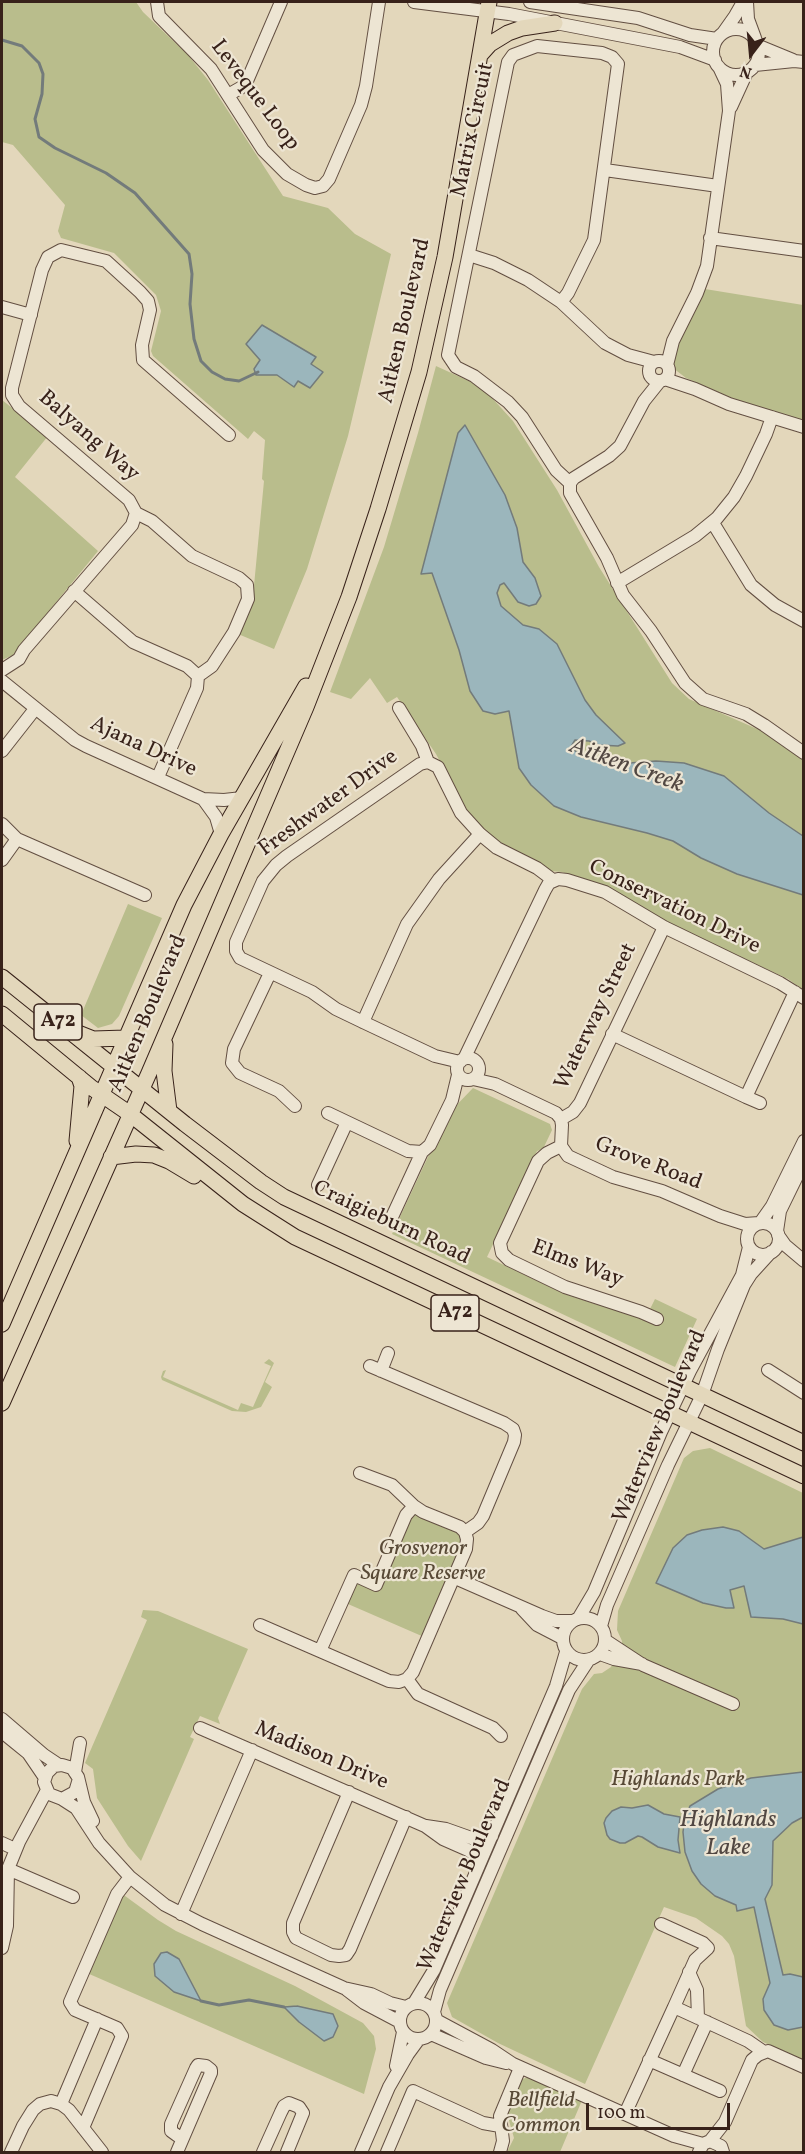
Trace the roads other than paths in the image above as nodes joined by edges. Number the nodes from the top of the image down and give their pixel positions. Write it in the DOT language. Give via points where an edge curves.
graph roads {
  1 [pos="157,2"];
  2 [pos="281,2"];
  3 [pos="379,2"];
  4 [pos="414,2"];
  5 [pos="530,2"];
  6 [pos="745,2"];
  7 [pos="488,7"];
  8 [pos="555,23"];
  9 [pos="719,36"];
  10 [pos="757,43"];
  11 [pos="481,54"];
  12 [pos="799,61"];
  13 [pos="717,64"];
  14 [pos="751,68"];
  15 [pos="228,95"];
  16 [pos="729,111"];
  17 [pos="605,170"];
  18 [pos="718,186"];
  19 [pos="711,238"];
  20 [pos="804,251"];
  21 [pos="470,255"];
  22 [pos="561,302"];
  23 [pos="2,307"];
  24 [pos="31,315"];
  25 [pos="659,370"];
  26 [pos="772,417"];
  27 [pos="234,422"];
  28 [pos="804,427"];
  29 [pos="570,483"];
  30 [pos="134,517"];
  31 [pos="712,523"];
  32 [pos="617,583"];
  33 [pos="74,591"];
  34 [pos="802,617"];
  35 [pos="332,642"];
  36 [pos="3,673"];
  37 [pos="198,676"];
  38 [pos="399,708"];
  39 [pos="35,709"];
  40 [pos="2,751"];
  41 [pos="804,753"];
  42 [pos="428,762"];
  43 [pos="158,777"];
  44 [pos="242,798"];
  45 [pos="203,799"];
  46 [pos="2,824"];
  47 [pos="221,834"];
  48 [pos="480,834"];
  49 [pos="17,839"];
  50 [pos="2,860"];
  51 [pos="553,880"];
  52 [pos="145,896"];
  53 [pos="664,927"];
  54 [pos="270,973"];
  55 [pos="2,977"];
  56 [pos="799,994"];
  57 [pos="2,1014"];
  58 [pos="363,1022"];
  59 [pos="65,1027"];
  60 [pos="166,1032"];
  61 [pos="612,1034"];
  62 [pos="126,1038"];
  63 [pos="114,1066"];
  64 [pos="467,1070"];
  65 [pos="79,1077"];
  66 [pos="141,1088"];
  67 [pos="102,1094"];
  68 [pos="746,1097"];
  69 [pos="760,1103"];
  70 [pos="295,1106"];
  71 [pos="169,1111"];
  72 [pos="328,1113"];
  73 [pos="130,1114"];
  74 [pos="561,1119"];
  75 [pos="347,1122"];
  76 [pos="804,1140"];
  77 [pos="561,1146"];
  78 [pos="77,1150"];
  79 [pos="422,1152"];
  80 [pos="111,1157"];
  81 [pos="804,1162"];
  82 [pos="318,1185"];
  83 [pos="243,1204"];
  84 [pos="720,1216"];
  85 [pos="392,1217"];
  86 [pos="759,1223"];
  87 [pos="778,1233"];
  88 [pos="748,1245"];
  89 [pos="772,1252"];
  90 [pos="804,1261"];
  91 [pos="657,1319"];
  92 [pos="2,1324"];
  93 [pos="388,1353"];
  94 [pos="768,1370"];
  95 [pos="684,1387"];
  96 [pos="804,1393"];
  97 [pos="702,1395"];
  98 [pos="2,1403"];
  99 [pos="670,1414"];
  100 [pos="689,1423"];
  101 [pos="804,1443"];
  102 [pos="360,1473"];
  103 [pos="804,1476"];
  104 [pos="414,1506"];
  105 [pos="465,1532"];
  106 [pos="453,1576"];
  107 [pos="518,1605"];
  108 [pos="575,1620"];
  109 [pos="260,1625"];
  110 [pos="601,1626"];
  111 [pos="562,1638"];
  112 [pos="605,1640"];
  113 [pos="320,1651"];
  114 [pos="567,1652"];
  115 [pos="600,1654"];
  116 [pos="588,1661"];
  117 [pos="643,1665"];
  118 [pos="407,1679"];
  119 [pos="733,1704"];
  120 [pos="2,1719"];
  121 [pos="200,1728"];
  122 [pos="2,1732"];
  123 [pos="501,1736"];
  124 [pos="252,1750"];
  125 [pos="60,1765"];
  126 [pos="77,1777"];
  127 [pos="52,1791"];
  128 [pos="349,1792"];
  129 [pos="406,1817"];
  130 [pos="425,1826"];
  131 [pos="492,1836"];
  132 [pos="2,1843"];
  133 [pos="15,1850"];
  134 [pos="479,1865"];
  135 [pos="120,1866"];
  136 [pos="8,1869"];
  137 [pos="130,1877"];
  138 [pos="73,1897"];
  139 [pos="181,1914"];
  140 [pos="661,1924"];
  141 [pos="2,1948"];
  142 [pos="689,1972"];
  143 [pos="344,1988"];
  144 [pos="410,2005"];
  145 [pos="674,2007"];
  146 [pos="435,2016"];
  147 [pos="97,2019"];
  148 [pos="703,2020"];
  149 [pos="401,2027"];
  150 [pos="425,2037"];
  151 [pos="764,2052"];
  152 [pos="649,2060"];
  153 [pos="517,2066"];
  154 [pos="804,2067"];
  155 [pos="683,2075"];
  156 [pos="389,2087"];
  157 [pos="720,2091"];
  158 [pos="61,2104"];
  159 [pos="625,2114"];
  160 [pos="500,2126"];
  161 [pos="83,2128"];
  162 [pos="182,2139"];
  163 [pos="708,2148"];
  164 [pos="11,2152"];
  165 [pos="102,2152"];
  166 [pos="177,2152"];
  167 [pos="263,2152"];
  168 [pos="287,2152"];
  169 [pos="361,2152"];
  170 [pos="387,2152"];
  171 [pos="500,2152"];
  1 -- 15 [label="street, Leveque Loop" via="159,16 202,58"];
  2 -- 15 [label="street" via="247,81"];
  3 -- 15 [label="street, Leveque Loop" via="364,95 323,186 306,185 279,167 255,140"];
  4 -- 7 [label="street"];
  5 -- 9 [label="street" via="638,18 690,35"];
  6 -- 9 [label="street"];
  6 -- 10 [label="street"];
  7 -- 8 [label="street"];
  7 -- 11 [label="main road, Aitken Boulevard"];
  8 -- 11 [label="main road" via="508,33"];
  8 -- 13 [label="street" via="680,47"];
  9 -- 10 [label="street" via="736,29 750,34"];
  9 -- 13 [label="street" via="713,53"];
  10 -- 12 [label="street"];
  10 -- 14 [label="street" via="759,53"];
  11 -- 35 [label="main road, Aitken Boulevard" via="445,257 419,372"];
  12 -- 14 [label="street"];
  13 -- 14 [label="street" via="732,75"];
  13 -- 16 [label="street" via="727,84"];
  14 -- 16 [label="street"];
  16 -- 18 [label="street"];
  17 -- 18 [label="street"];
  17 -- 21 [label="street, Matrix Circuit" via="619,70 616,59 602,53 544,45 513,55 503,81"];
  17 -- 22 [label="street, Matrix Circuit" via="594,240"];
  18 -- 19 [label="street"];
  19 -- 20 [label="street"];
  19 -- 25 [label="street" via="702,281"];
  21 -- 22 [label="street" via="510,270"];
  21 -- 29 [label="street, Matrix Circuit" via="449,359 508,402 556,470"];
  22 -- 25 [label="street" via="605,343"];
  23 -- 24 [label="street"];
  24 -- 27 [label="street, Balyang Way" via="44,264 52,254 62,250 109,262 149,305 143,360 227,434"];
  24 -- 30 [label="street, Balyang Way" via="12,388 15,401 129,500"];
  25 -- 26 [label="street" via="729,404"];
  25 -- 29 [label="street" via="620,446"];
  26 -- 28 [label="street"];
  26 -- 31 [label="street" via="742,483"];
  29 -- 32 [label="street" via="571,497"];
  30 -- 33 [label="street"];
  30 -- 37 [label="street, Balyang Way" via="152,521 192,556 245,581 249,589 234,632 212,666"];
  31 -- 32 [label="street"];
  31 -- 34 [label="street" via="752,585 775,605"];
  32 -- 41 [label="street" via="676,672 694,692 746,714"];
  33 -- 36 [label="street" via="24,650 9,661"];
  33 -- 37 [label="street" via="137,644 187,666"];
  35 -- 44 [label="main road, Aitken Boulevard"];
  35 -- 60 [label="main road, Aitken Boulevard"];
  36 -- 39 [label="street, Ajana Drive"];
  37 -- 43 [label="street" via="197,688"];
  38 -- 42 [label="street"];
  39 -- 40 [label="street"];
  39 -- 43 [label="street, Ajana Drive" via="79,743"];
  42 -- 48 [label="street, Freshwater Drive" via="438,767 462,813"];
  42 -- 54 [label="street, Freshwater Drive" via="276,865 263,881 236,942 236,951 240,958"];
  43 -- 45 [label="street, Ajana Drive"];
  44 -- 45 [label="street, Ajana Drive"];
  44 -- 47 [label="main road, Aitken Boulevard"];
  45 -- 47 [label="street, Ajana Drive" via="216,817"];
  46 -- 49 [label="street"];
  47 -- 62 [label="main road, Aitken Boulevard" via="184,905"];
  48 -- 51 [label="street, Freshwater Drive"];
  48 -- 58 [label="street" via="407,924"];
  49 -- 50 [label="street"];
  49 -- 52 [label="street"];
  51 -- 53 [label="street, Conservation Drive" via="565,879 605,892"];
  51 -- 64 [label="street, Conservation Drive" via="476,1038"];
  53 -- 56 [label="street, Conservation Drive"];
  53 -- 61 [label="street, Waterway Street"];
  54 -- 58 [label="street"];
  54 -- 70 [label="street" via="234,1049 232,1063 240,1073 279,1091"];
  55 -- 59 [label="main road, Craigieburn Road / A72"];
  56 -- 68 [label="street"];
  57 -- 65 [label="main road, A72"];
  58 -- 64 [label="street"];
  59 -- 62 [label="main road" via="93,1039"];
  59 -- 63 [label="main road, Craigieburn Road / A72"];
  60 -- 66 [label="main road, Aitken Boulevard"];
  60 -- 71 [label="main road" via="164,1071"];
  61 -- 68 [label="street"];
  61 -- 74 [label="street, Waterway Street" via="580,1103"];
  62 -- 63 [label="main road, Aitken Boulevard"];
  63 -- 66 [label="main road, Craigieburn Road / A72"];
  63 -- 67 [label="main road, Aitken Boulevard"];
  64 -- 74 [label="street"];
  64 -- 79 [label="street, Conservation Drive" via="430,1145"];
  65 -- 67 [label="main road, A72"];
  65 -- 78 [label="main road" via="82,1086"];
  66 -- 71 [label="main road, Craigieburn Road / A72"];
  66 -- 73 [label="main road, Aitken Boulevard"];
  67 -- 73 [label="main road, A72"];
  67 -- 78 [label="main road, Aitken Boulevard"];
  68 -- 69 [label="street"];
  71 -- 95 [label="main road, Craigieburn Road / A72" via="261,1182 304,1208"];
  72 -- 75 [label="street"];
  73 -- 80 [label="main road, Aitken Boulevard"];
  73 -- 83 [label="main road, A72"];
  74 -- 77 [label="street, Grove Road"];
  75 -- 79 [label="street" via="408,1151"];
  75 -- 82 [label="street"];
  76 -- 86 [label="street" via="772,1206"];
  77 -- 84 [label="street, Grove Road" via="568,1156 613,1177 662,1191"];
  77 -- 91 [label="street, Elms Way" via="538,1161 500,1244 502,1253 519,1266 565,1287"];
  78 -- 92 [label="main road, Aitken Boulevard"];
  79 -- 85 [label="street, Conservation Drive"];
  80 -- 83 [label="main road" via="154,1155"];
  80 -- 98 [label="main road, Aitken Boulevard"];
  81 -- 87 [label="street" via="780,1211"];
  83 -- 99 [label="main road, A72" via="295,1237"];
  84 -- 86 [label="street, Grove Road" via="745,1224"];
  84 -- 88 [label="street, Grove Road"];
  86 -- 87 [label="street" via="770,1224"];
  86 -- 88 [label="street" via="748,1233"];
  87 -- 89 [label="street" via="778,1244"];
  87 -- 90 [label="street" via="785,1245"];
  88 -- 89 [label="street" via="756,1254"];
  88 -- 95 [label="street, Waterview Boulevard" via="742,1275"];
  89 -- 90 [label="street"];
  89 -- 97 [label="street, Waterview Boulevard" via="744,1285"];
  93 -- 105 [label="street" via="375,1368 513,1428 514,1442 483,1516"];
  94 -- 96 [label="street"];
  95 -- 97 [label="main road, Craigieburn Road / A72"];
  95 -- 99 [label="street, Waterview Boulevard"];
  97 -- 100 [label="street, Waterview Boulevard"];
  97 -- 101 [label="main road, Craigieburn Road / A72"];
  99 -- 100 [label="main road, A72"];
  99 -- 108 [label="street, Waterview Boulevard" via="594,1592"];
  100 -- 103 [label="main road, A72"];
  100 -- 110 [label="street, Waterview Boulevard"];
  102 -- 104 [label="street" via="392,1485"];
  104 -- 105 [label="street"];
  104 -- 113 [label="street" via="406,1515 376,1585 354,1575"];
  105 -- 106 [label="street" via="466,1549"];
  106 -- 107 [label="street"];
  106 -- 118 [label="street"];
  107 -- 108 [label="street" via="556,1621"];
  107 -- 111 [label="street" via="537,1625"];
  108 -- 110 [label="street" via="591,1619"];
  108 -- 111 [label="street"];
  109 -- 113 [label="street"];
  110 -- 112 [label="street"];
  111 -- 114 [label="street"];
  112 -- 115 [label="street"];
  112 -- 117 [label="street"];
  113 -- 118 [label="street" via="389,1681"];
  114 -- 116 [label="street"];
  114 -- 131 [label="street, Waterview Boulevard"];
  115 -- 116 [label="street"];
  115 -- 117 [label="street"];
  116 -- 146 [label="street, Waterview Boulevard" via="569,1690 440,1990"];
  117 -- 119 [label="street"];
  118 -- 123 [label="street" via="418,1695 493,1728"];
  120 -- 125 [label="street"];
  121 -- 124 [label="street, Madison Drive"];
  122 -- 127 [label="street" via="28,1754"];
  124 -- 128 [label="street, Madison Drive"];
  124 -- 139 [label="street"];
  125 -- 126 [label="street" via="72,1768"];
  125 -- 126 [label="street" via="80,1743"];
  125 -- 127 [label="street" via="50,1769"];
  126 -- 127 [label="street" via="72,1796"];
  126 -- 135 [label="street" via="90,1815"];
  127 -- 133 [label="street"];
  127 -- 135 [label="street" via="76,1808"];
  128 -- 129 [label="street, Madison Drive"];
  128 -- 129 [label="street" via="292,1932 296,1938 331,1954 339,1956 350,1949"];
  129 -- 130 [label="street, Madison Drive"];
  130 -- 131 [label="street, Madison Drive" via="477,1840"];
  130 -- 134 [label="street, Madison Drive" via="474,1854"];
  131 -- 134 [label="street, Waterview Boulevard"];
  132 -- 133 [label="street"];
  133 -- 136 [label="street"];
  134 -- 144 [label="street, Waterview Boulevard" via="434,1971"];
  135 -- 137 [label="street"];
  136 -- 138 [label="street"];
  136 -- 141 [label="street" via="7,1926"];
  137 -- 139 [label="street"];
  137 -- 147 [label="street" via="117,1894 71,1998 73,2008"];
  139 -- 143 [label="street"];
  140 -- 142 [label="street" via="708,1948"];
  142 -- 145 [label="street"];
  142 -- 148 [label="street"];
  143 -- 144 [label="street" via="390,2003"];
  143 -- 149 [label="street"];
  144 -- 146 [label="street" via="425,2004"];
  144 -- 149 [label="street" via="401,2014"];
  145 -- 148 [label="street"];
  145 -- 152 [label="street"];
  146 -- 150 [label="street" via="435,2028"];
  146 -- 153 [label="street"];
  147 -- 158 [label="street"];
  147 -- 161 [label="street" via="117,2028 122,2036"];
  148 -- 151 [label="street" via="748,2040"];
  148 -- 155 [label="street"];
  149 -- 150 [label="street" via="413,2039"];
  149 -- 156 [label="street"];
  150 -- 153 [label="street"];
  150 -- 156 [label="street" via="408,2054"];
  151 -- 154 [label="street"];
  151 -- 163 [label="street" via="752,2060 725,2122"];
  152 -- 155 [label="street"];
  152 -- 159 [label="street"];
  153 -- 159 [label="street"];
  153 -- 160 [label="street"];
  155 -- 157 [label="street"];
  156 -- 169 [label="street"];
  158 -- 161 [label="street"];
  158 -- 164 [label="street" via="46,2102 33,2110"];
  159 -- 163 [label="street"];
  160 -- 170 [label="street" via="483,2123 413,2091"];
  160 -- 171 [label="street" via="504,2141"];
  161 -- 165 [label="street"];
  162 -- 162 [label="street" via="171,2131 171,2124 196,2068 206,2066 211,2073"];
  162 -- 166 [label="street"];
  167 -- 168 [label="street" via="280,2112 289,2103 303,2113"];
}
